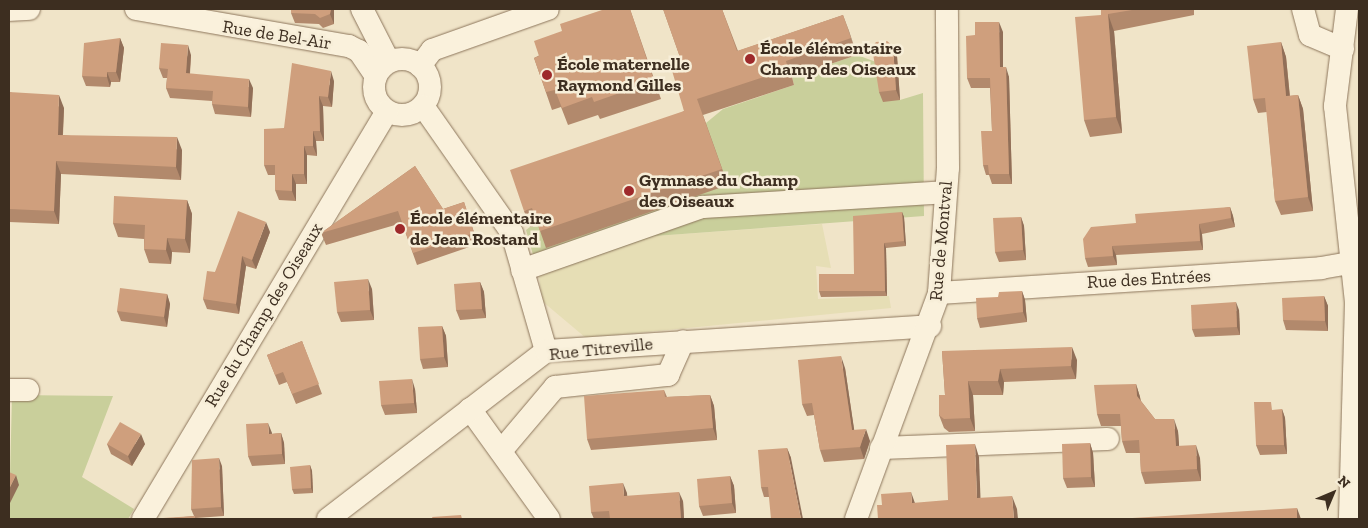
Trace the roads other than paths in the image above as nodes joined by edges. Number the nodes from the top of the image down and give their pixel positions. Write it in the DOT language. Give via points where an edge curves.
graph roads {
  1 [pos="29,9"];
  2 [pos="136,9"];
  3 [pos="362,9"];
  4 [pos="548,9"];
  5 [pos="947,9"];
  6 [pos="1303,9"];
  7 [pos="1347,9"];
  8 [pos="9,10"];
  9 [pos="1343,49"];
  10 [pos="420,66"];
  11 [pos="382,69"];
  12 [pos="423,106"];
  13 [pos="387,111"];
  14 [pos="946,192"];
  15 [pos="1356,262"];
  16 [pos="522,270"];
  17 [pos="939,293"];
  18 [pos="930,326"];
  19 [pos="682,341"];
  20 [pos="546,351"];
  21 [pos="470,409"];
  22 [pos="1108,439"];
  23 [pos="881,448"];
  24 [pos="501,451"];
  25 [pos="143,519"];
  26 [pos="328,519"];
  27 [pos="549,519"];
  28 [pos="856,519"];
  29 [pos="1350,519"];
  1 -- 8 [label="street"];
  2 -- 11 [label="street, Rue de Bel-Air" via="349,46"];
  3 -- 11 [label="street"];
  4 -- 10 [label="street" via="432,50"];
  5 -- 14 [label="street, Rue de Montval"];
  6 -- 9 [label="street" via="1310,35"];
  7 -- 9 [label="street"];
  9 -- 15 [label="street" via="1335,106"];
  10 -- 11 [label="street" via="405,59"];
  10 -- 12 [label="street" via="429,80"];
  11 -- 13 [label="street" via="374,92"];
  12 -- 13 [label="street" via="402,116"];
  12 -- 16 [label="street" via="512,233"];
  13 -- 25 [label="street, Rue du Champ des Oiseaux"];
  14 -- 16 [label="street" via="702,207"];
  14 -- 17 [label="street, Rue de Montval"];
  15 -- 17 [label="street, Rue des Entrées"];
  15 -- 29 [label="street"];
  16 -- 20 [label="street"];
  17 -- 18 [label="street, Rue de Montval"];
  18 -- 19 [label="street, Rue Titreville"];
  18 -- 23 [label="street, Rue de Montval"];
  19 -- 20 [label="street, Rue Titreville"];
  19 -- 24 [label="street" via="668,375 555,387"];
  20 -- 21 [label="street, Rue Titreville"];
  21 -- 24 [label="street"];
  21 -- 26 [label="street, Rue Titreville"];
  22 -- 23 [label="street"];
  23 -- 28 [label="street, Rue de Montval"];
  24 -- 27 [label="street"];
}
